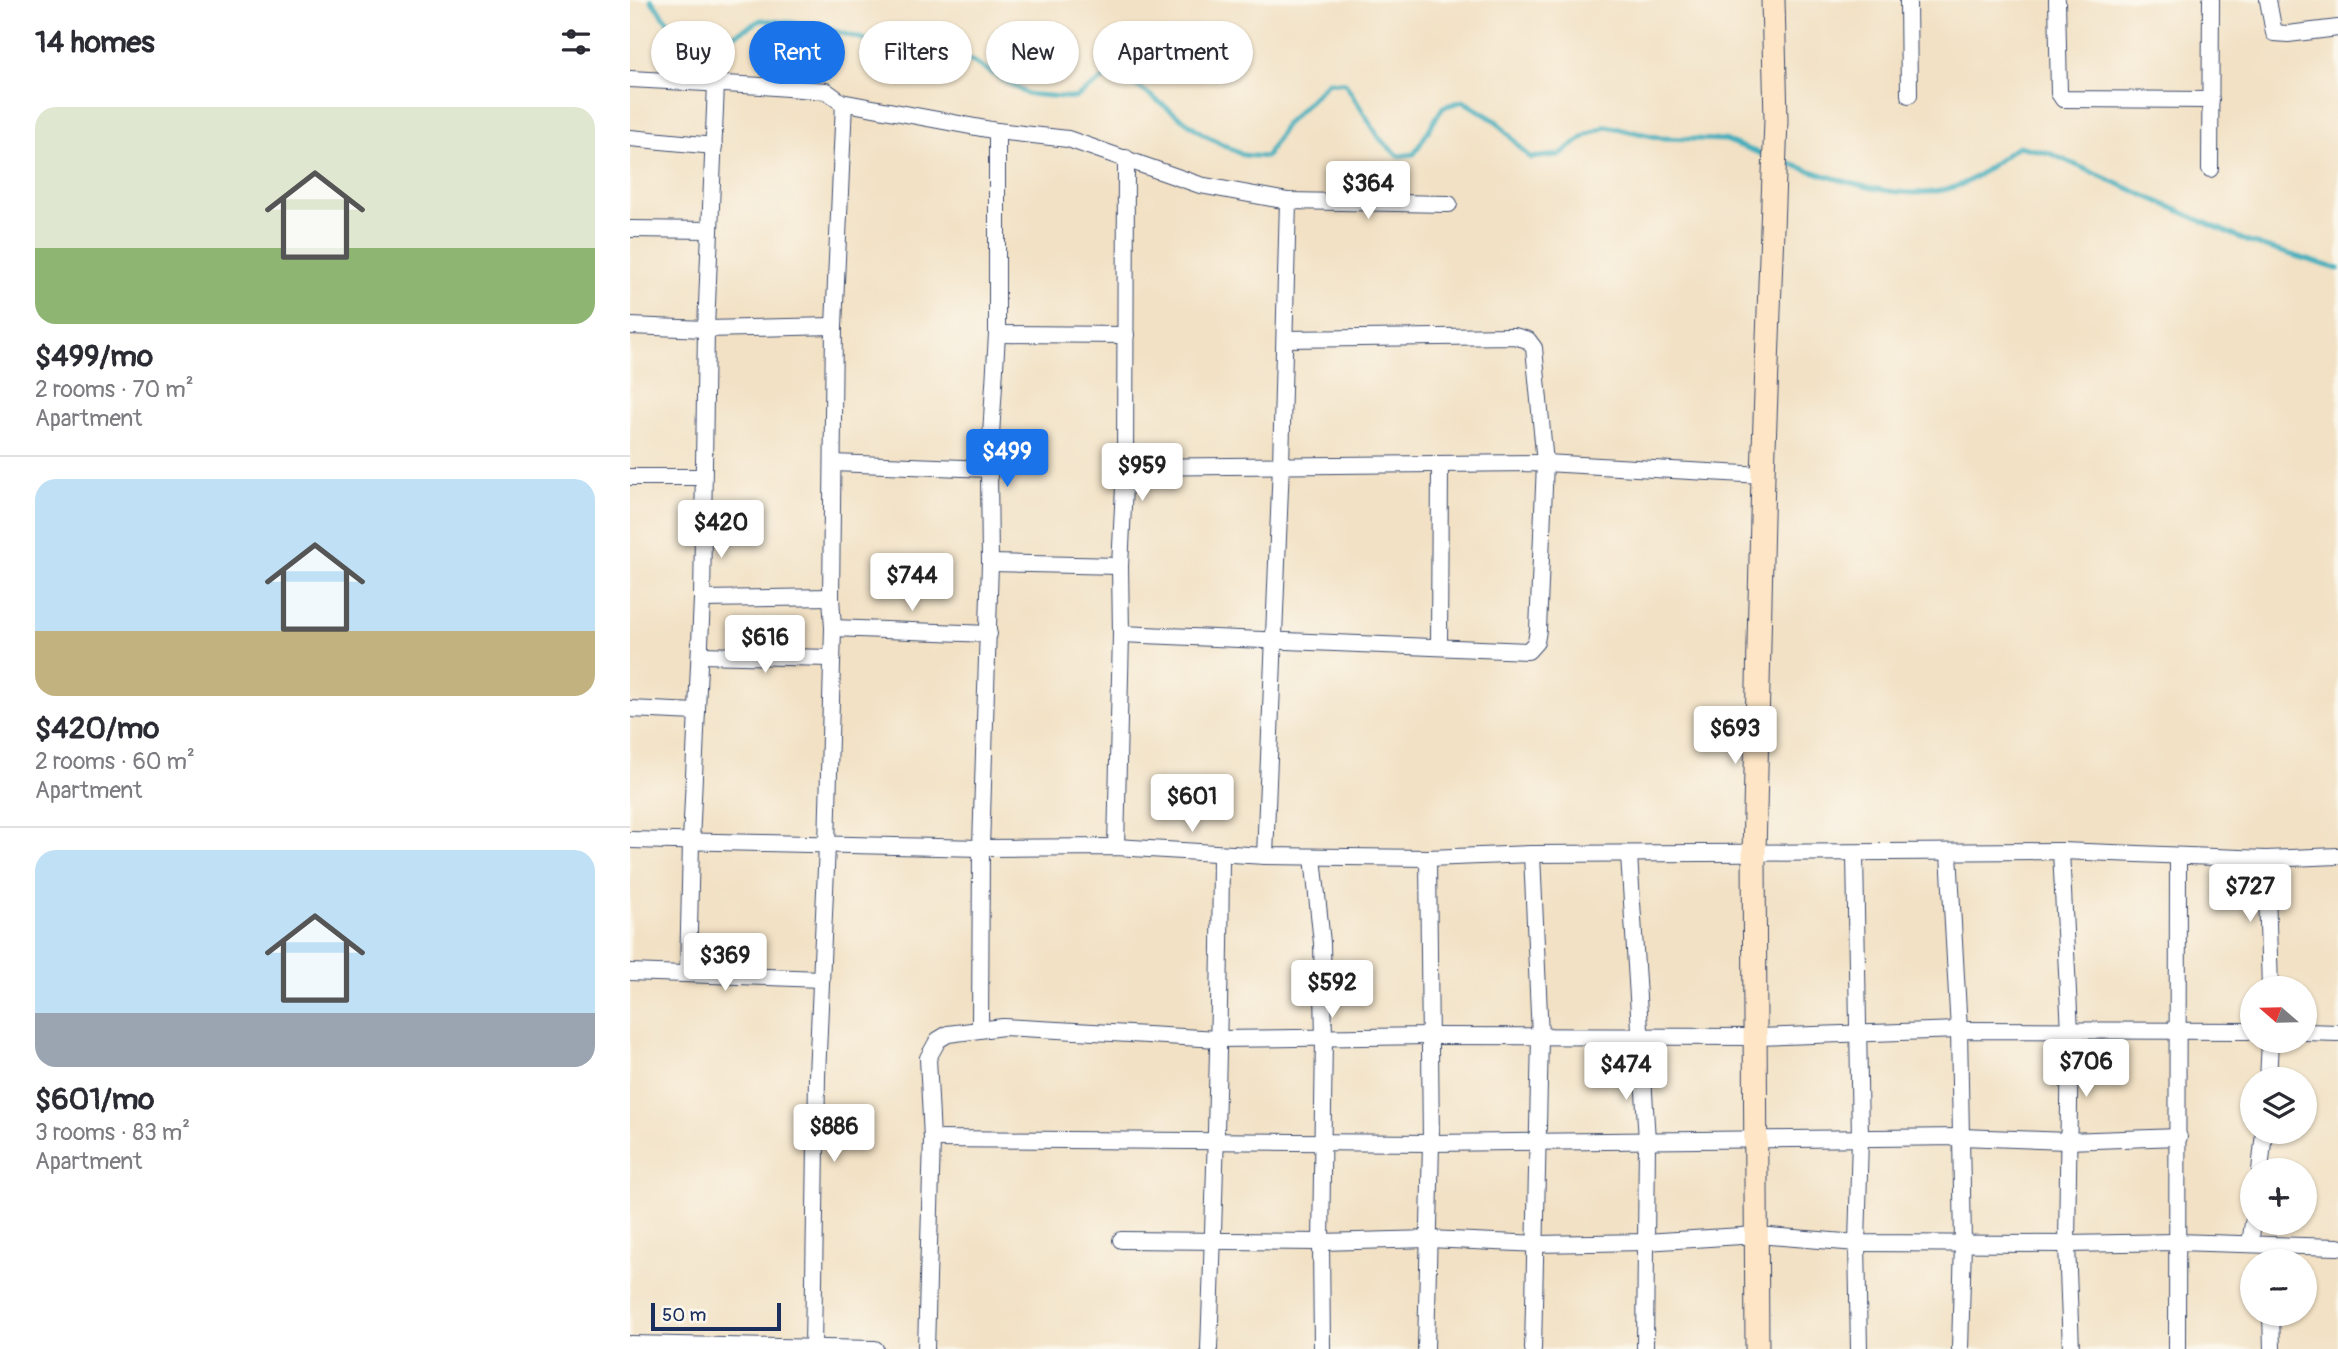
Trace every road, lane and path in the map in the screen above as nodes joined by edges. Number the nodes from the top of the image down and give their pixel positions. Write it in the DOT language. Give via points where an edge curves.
graph roads {
  1 [pos="1773,0"];
  2 [pos="1908,0"];
  3 [pos="2057,0"];
  4 [pos="2211,0"];
  5 [pos="2268,0"];
  6 [pos="2338,28"];
  7 [pos="630,79"];
  8 [pos="651,80"];
  9 [pos="716,84"];
  10 [pos="1909,95"];
  11 [pos="2211,100"];
  12 [pos="841,102"];
  13 [pos="997,131"];
  14 [pos="630,138"];
  15 [pos="714,146"];
  16 [pos="1126,158"];
  17 [pos="2210,169"];
  18 [pos="1288,201"];
  19 [pos="1449,204"];
  20 [pos="630,229"];
  21 [pos="710,230"];
  22 [pos="630,326"];
  23 [pos="834,326"];
  24 [pos="706,329"];
  25 [pos="997,334"];
  26 [pos="1126,335"];
  27 [pos="1285,339"];
  28 [pos="833,463"];
  29 [pos="1545,463"];
  30 [pos="1281,464"];
  31 [pos="1440,464"];
  32 [pos="1125,467"];
  33 [pos="989,469"];
  34 [pos="1763,475"];
  35 [pos="630,477"];
  36 [pos="702,477"];
  37 [pos="990,563"];
  38 [pos="1120,566"];
  39 [pos="831,597"];
  40 [pos="702,599"];
  41 [pos="833,628"];
  42 [pos="989,634"];
  43 [pos="1121,634"];
  44 [pos="1273,642"];
  45 [pos="1439,647"];
  46 [pos="701,655"];
  47 [pos="831,658"];
  48 [pos="630,709"];
  49 [pos="697,712"];
  50 [pos="630,840"];
  51 [pos="691,842"];
  52 [pos="827,845"];
  53 [pos="1116,847"];
  54 [pos="981,848"];
  55 [pos="2061,851"];
  56 [pos="1949,853"];
  57 [pos="1221,854"];
  58 [pos="1532,854"];
  59 [pos="1754,854"];
  60 [pos="1855,854"];
  61 [pos="1629,855"];
  62 [pos="1265,856"];
  63 [pos="2338,856"];
  64 [pos="1313,857"];
  65 [pos="2178,857"];
  66 [pos="1427,859"];
  67 [pos="2266,859"];
  68 [pos="630,972"];
  69 [pos="688,973"];
  70 [pos="2270,976"];
  71 [pos="821,979"];
  72 [pos="980,1029"];
  73 [pos="1959,1030"];
  74 [pos="2179,1031"];
  75 [pos="2240,1031"];
  76 [pos="2070,1032"];
  77 [pos="2317,1032"];
  78 [pos="2338,1032"];
  79 [pos="1640,1035"];
  80 [pos="1858,1035"];
  81 [pos="1430,1036"];
  82 [pos="1540,1037"];
  83 [pos="1757,1037"];
  84 [pos="1219,1039"];
  85 [pos="1324,1039"];
  86 [pos="1961,1137"];
  87 [pos="2179,1137"];
  88 [pos="1758,1138"];
  89 [pos="1860,1138"];
  90 [pos="932,1139"];
  91 [pos="1536,1140"];
  92 [pos="1647,1140"];
  93 [pos="1214,1141"];
  94 [pos="2067,1141"];
  95 [pos="1322,1143"];
  96 [pos="1431,1143"];
  97 [pos="2251,1235"];
  98 [pos="1757,1236"];
  99 [pos="1429,1239"];
  100 [pos="1121,1240"];
  101 [pos="1213,1241"];
  102 [pos="1321,1242"];
  103 [pos="1646,1242"];
  104 [pos="2176,1242"];
  105 [pos="1963,1243"];
  106 [pos="1536,1244"];
  107 [pos="1857,1244"];
  108 [pos="2067,1244"];
  109 [pos="2250,1244"];
  110 [pos="2271,1245"];
  111 [pos="2338,1247"];
  112 [pos="2271,1249"];
  113 [pos="2271,1326"];
  114 [pos="630,1344"];
  115 [pos="700,1348"];
  116 [pos="813,1348"];
  117 [pos="875,1349"];
  118 [pos="926,1349"];
  119 [pos="1209,1349"];
  120 [pos="1322,1349"];
  121 [pos="1426,1349"];
  122 [pos="1533,1349"];
  123 [pos="1645,1349"];
  124 [pos="1757,1349"];
  125 [pos="1859,1349"];
  126 [pos="1960,1349"];
  127 [pos="2071,1349"];
  128 [pos="2176,1349"];
  129 [pos="2272,1349"];
  1 -- 34 [label="street" via="1776,120"];
  2 -- 10 [label="street"];
  3 -- 11 [label="street" via="2059,93 2063,99"];
  4 -- 11 [label="street"];
  5 -- 6 [label="street" via="2274,33"];
  7 -- 8 [label="street"];
  9 -- 12 [label="street" via="826,92"];
  9 -- 15 [label="street"];
  11 -- 17 [label="street"];
  12 -- 13 [label="street"];
  12 -- 23 [label="street"];
  13 -- 16 [label="street" via="1068,139"];
  13 -- 25 [label="street"];
  14 -- 15 [label="street"];
  15 -- 21 [label="street"];
  16 -- 18 [label="street" via="1200,184"];
  16 -- 26 [label="street"];
  18 -- 19 [label="street"];
  18 -- 27 [label="street"];
  20 -- 21 [label="street"];
  21 -- 24 [label="street"];
  22 -- 24 [label="street"];
  23 -- 24 [label="street"];
  23 -- 28 [label="street"];
  24 -- 36 [label="street"];
  25 -- 26 [label="street"];
  25 -- 33 [label="street"];
  26 -- 32 [label="street"];
  27 -- 29 [label="street" via="1514,336 1528,340 1534,348"];
  27 -- 30 [label="street"];
  28 -- 33 [label="street"];
  28 -- 39 [label="street"];
  29 -- 31 [label="street"];
  29 -- 34 [label="street"];
  29 -- 45 [label="street" via="1536,642 1528,651"];
  30 -- 31 [label="street"];
  30 -- 32 [label="street"];
  30 -- 44 [label="street"];
  31 -- 45 [label="street"];
  32 -- 38 [label="street"];
  33 -- 37 [label="street"];
  34 -- 59 [label="street"];
  35 -- 36 [label="street"];
  36 -- 40 [label="street"];
  37 -- 38 [label="street"];
  37 -- 42 [label="street"];
  38 -- 43 [label="street"];
  39 -- 40 [label="street"];
  39 -- 41 [label="street"];
  40 -- 46 [label="street"];
  41 -- 42 [label="street"];
  41 -- 47 [label="street"];
  42 -- 54 [label="street"];
  43 -- 44 [label="street"];
  43 -- 53 [label="street"];
  44 -- 45 [label="street"];
  44 -- 62 [label="street"];
  46 -- 47 [label="street"];
  46 -- 49 [label="street"];
  47 -- 52 [label="street"];
  48 -- 49 [label="street"];
  49 -- 51 [label="street"];
  50 -- 51 [label="street"];
  51 -- 52 [label="street"];
  51 -- 69 [label="street"];
  52 -- 54 [label="street"];
  52 -- 71 [label="street"];
  53 -- 54 [label="street"];
  53 -- 57 [label="street"];
  54 -- 72 [label="street"];
  55 -- 56 [label="street"];
  55 -- 65 [label="street"];
  55 -- 76 [label="street"];
  56 -- 60 [label="street"];
  56 -- 73 [label="street"];
  57 -- 62 [label="street"];
  57 -- 84 [label="street"];
  58 -- 61 [label="street"];
  58 -- 66 [label="street"];
  58 -- 82 [label="street"];
  59 -- 60 [label="street"];
  59 -- 61 [label="street"];
  59 -- 83 [label="street"];
  60 -- 80 [label="street"];
  61 -- 79 [label="street"];
  62 -- 64 [label="street"];
  63 -- 67 [label="street"];
  64 -- 66 [label="street"];
  64 -- 85 [label="street" via="1322,943"];
  65 -- 67 [label="street"];
  65 -- 74 [label="street"];
  66 -- 81 [label="street"];
  67 -- 70 [label="street"];
  68 -- 69 [label="street"];
  69 -- 71 [label="street"];
  71 -- 116 [label="street"];
  72 -- 84 [label="street"];
  72 -- 90 [label="street" via="948,1034 938,1040 928,1058"];
  73 -- 76 [label="street"];
  73 -- 80 [label="street"];
  73 -- 86 [label="street"];
  74 -- 75 [label="street"];
  74 -- 76 [label="street"];
  74 -- 87 [label="street"];
  76 -- 94 [label="street"];
  77 -- 78 [label="street"];
  79 -- 82 [label="street"];
  79 -- 83 [label="street"];
  79 -- 92 [label="street"];
  80 -- 83 [label="street"];
  80 -- 89 [label="street"];
  81 -- 82 [label="street"];
  81 -- 85 [label="street"];
  81 -- 96 [label="street"];
  82 -- 91 [label="street"];
  83 -- 88 [label="street"];
  84 -- 85 [label="street"];
  84 -- 93 [label="street"];
  85 -- 95 [label="street"];
  86 -- 89 [label="street"];
  86 -- 94 [label="street"];
  86 -- 105 [label="street"];
  87 -- 94 [label="street"];
  87 -- 104 [label="street"];
  88 -- 89 [label="street"];
  88 -- 92 [label="street"];
  88 -- 98 [label="street"];
  89 -- 107 [label="street"];
  90 -- 93 [label="street"];
  90 -- 118 [label="street"];
  91 -- 92 [label="street"];
  91 -- 96 [label="street"];
  91 -- 106 [label="street"];
  92 -- 103 [label="street"];
  93 -- 95 [label="street"];
  93 -- 101 [label="street"];
  94 -- 108 [label="street"];
  95 -- 96 [label="street"];
  95 -- 102 [label="street"];
  96 -- 99 [label="street"];
  97 -- 109 [label="street"];
  98 -- 103 [label="street"];
  98 -- 107 [label="street"];
  98 -- 124 [label="street"];
  99 -- 102 [label="street"];
  99 -- 106 [label="street"];
  99 -- 121 [label="street"];
  100 -- 101 [label="street"];
  101 -- 102 [label="street"];
  101 -- 119 [label="street"];
  102 -- 120 [label="street"];
  103 -- 106 [label="street"];
  103 -- 123 [label="street"];
  104 -- 108 [label="street"];
  104 -- 109 [label="street"];
  104 -- 128 [label="street"];
  105 -- 107 [label="street"];
  105 -- 108 [label="street"];
  105 -- 126 [label="street"];
  106 -- 122 [label="street"];
  107 -- 125 [label="street"];
  108 -- 127 [label="street"];
  109 -- 110 [label="street"];
  110 -- 111 [label="street"];
  110 -- 112 [label="street"];
  113 -- 129 [label="street"];
  114 -- 115 [label="street"];
  115 -- 116 [label="street"];
  116 -- 117 [label="street"];
}
